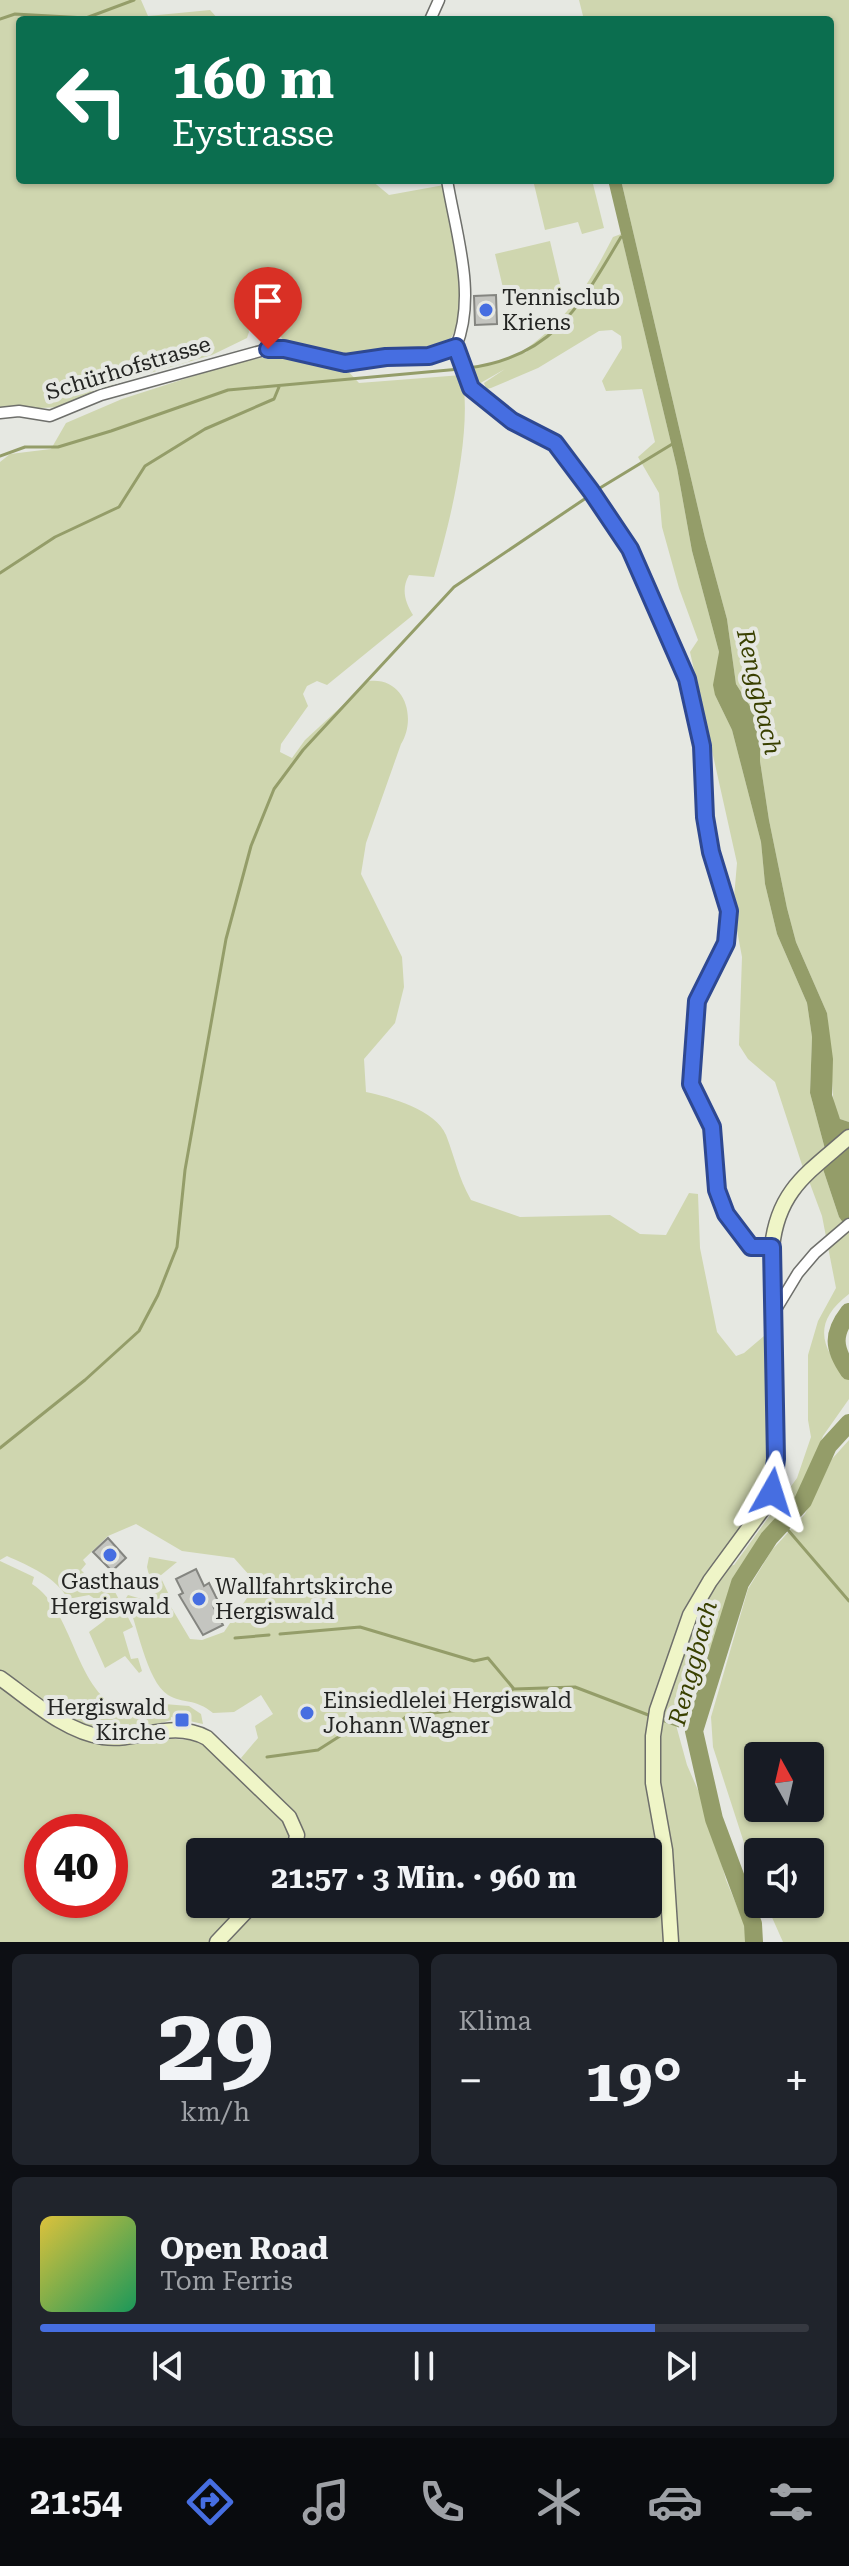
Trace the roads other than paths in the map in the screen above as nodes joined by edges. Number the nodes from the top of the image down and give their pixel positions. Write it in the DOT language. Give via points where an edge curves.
graph roads {
  1 [pos="448,184"];
  2 [pos="456,347"];
  3 [pos="0,413"];
  4 [pos="849,1137"];
  5 [pos="849,1224"];
  6 [pos="772,1247"];
  7 [pos="775,1311"];
  8 [pos="0,1678"];
  9 [pos="296,1838"];
  10 [pos="240,1918"];
  11 [pos="217,1942"];
  12 [pos="671,1942"];
  1 -- 2 [label="street" via="465,299"];
  2 -- 3 [label="street, Schürhofstrasse" via="429,356 345,363 268,349 101,395 50,416"];
  2 -- 6 [label="street" via="471,388 564,453 630,549 687,679 702,746 711,852 729,911 726,943 697,1001 691,1084 712,1127 717,1190 726,1214 751,1247"];
  4 -- 6 [label="street" via="787,1195 775,1221"];
  5 -- 7 [label="street" via="798,1273"];
  6 -- 7 [label="street"];
  7 -- 12 [label="street" via="772,1492 690,1615 656,1717 653,1783 665,1850"];
  8 -- 9 [label="street" via="93,1735 120,1738 168,1728 207,1738 289,1817"];
  10 -- 11 [label="street"];
}
